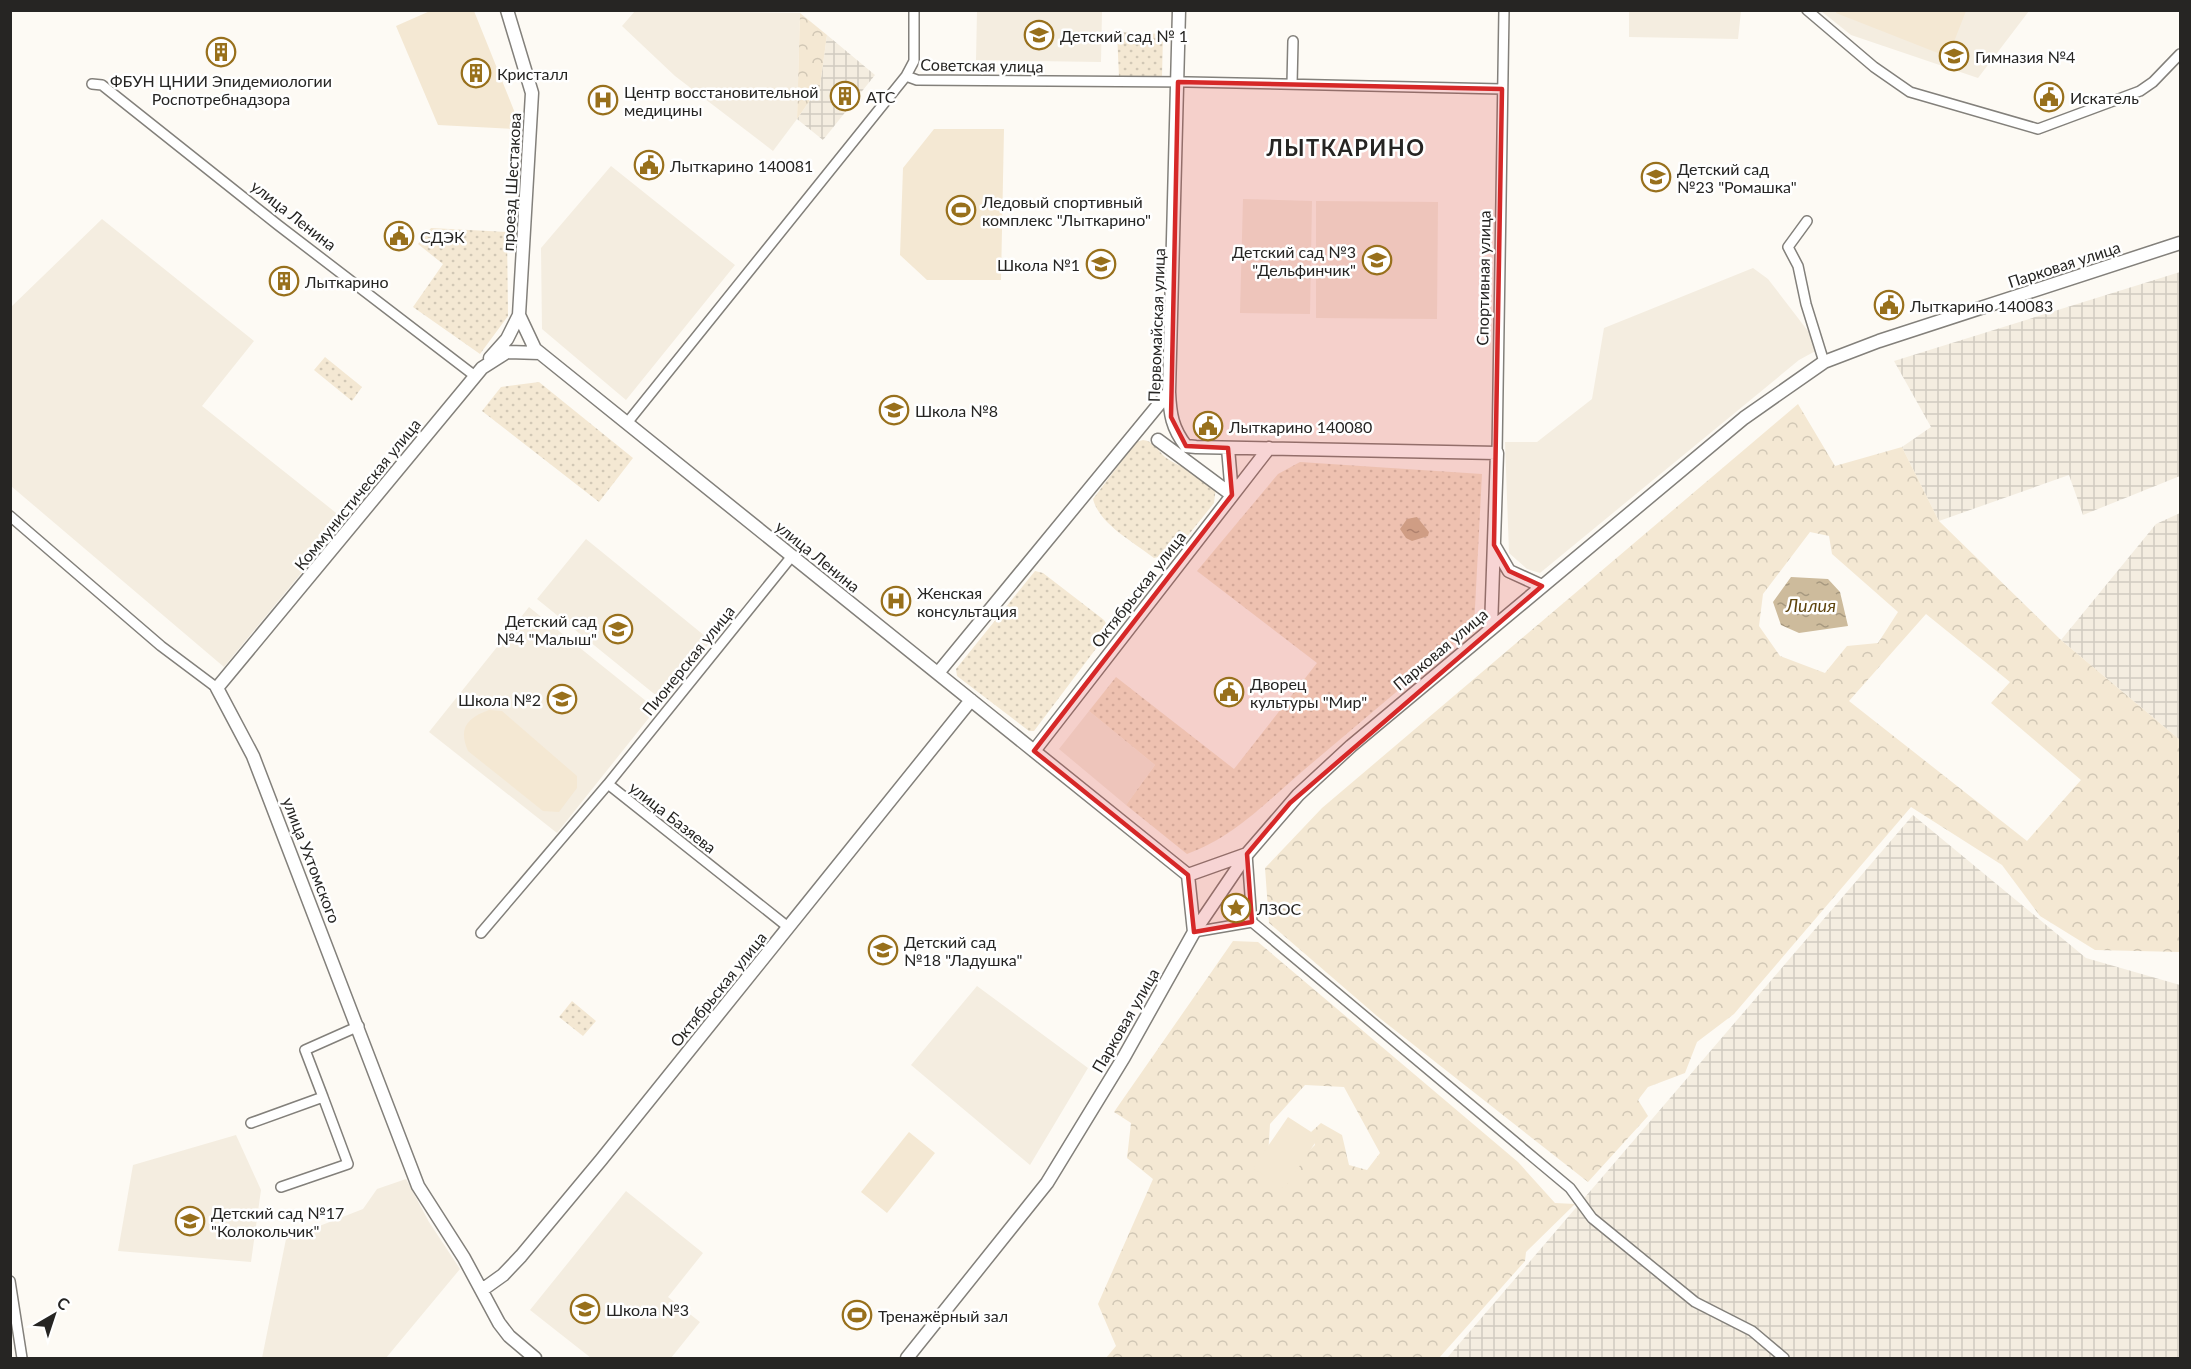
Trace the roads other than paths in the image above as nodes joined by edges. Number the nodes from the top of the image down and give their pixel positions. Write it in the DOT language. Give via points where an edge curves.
graph roads {
  1 [pos="507,10"];
  2 [pos="914,10"];
  3 [pos="1179,10"];
  4 [pos="1503,10"];
  5 [pos="1807,10"];
  6 [pos="1293,41"];
  7 [pos="2181,54"];
  8 [pos="906,76"];
  9 [pos="1178,82"];
  10 [pos="92,84"];
  11 [pos="1292,84"];
  12 [pos="1502,89"];
  13 [pos="1807,221"];
  14 [pos="2181,243"];
  15 [pos="519,315"];
  16 [pos="540,353"];
  17 [pos="1824,362"];
  18 [pos="479,372"];
  19 [pos="1169,392"];
  20 [pos="627,423"];
  21 [pos="1134,435"];
  22 [pos="1158,440"];
  23 [pos="1191,446"];
  24 [pos="1228,448"];
  25 [pos="1269,448"];
  26 [pos="1497,453"];
  27 [pos="1232,495"];
  28 [pos="10,516"];
  29 [pos="1494,546"];
  30 [pos="792,556"];
  31 [pos="1542,586"];
  32 [pos="1491,628"];
  33 [pos="938,673"];
  34 [pos="218,688"];
  35 [pos="971,700"];
  36 [pos="1034,751"];
  37 [pos="608,784"];
  38 [pos="1247,854"];
  39 [pos="1188,875"];
  40 [pos="1252,922"];
  41 [pos="788,927"];
  42 [pos="1194,932"];
  43 [pos="481,933"];
  44 [pos="359,1026"];
  45 [pos="323,1097"];
  46 [pos="251,1123"];
  47 [pos="281,1187"];
  48 [pos="10,1281"];
  49 [pos="482,1290"];
  50 [pos="22,1359"];
  51 [pos="535,1359"];
  52 [pos="907,1359"];
  53 [pos="1784,1359"];
  1 -- 15 [label="street, проезд Шестакова" via="532,93"];
  2 -- 8 [label="street" via="914,61"];
  3 -- 9 [label="street, Первомайская улица"];
  4 -- 12 [label="street, Спортивная улица"];
  5 -- 7 [label="street" via="1910,92 2038,129 2140,92"];
  6 -- 11 [label="street"];
  8 -- 9 [label="street, Советская улица" via="929,80"];
  8 -- 20 [label="street, Советская улица"];
  9 -- 11 [label="street, Советская улица"];
  9 -- 19 [label="street, Первомайская улица"];
  10 -- 18 [label="street, улица Ленина" via="102,85 278,225"];
  11 -- 12 [label="street, Советская улица"];
  12 -- 26 [label="street, Спортивная улица"];
  13 -- 17 [label="street" via="1788,247"];
  14 -- 17 [label="street, Парковая улица"];
  15 -- 16 [label="street, проезд Шестакова"];
  15 -- 18 [label="street" via="507,339"];
  16 -- 18 [label="street, Коммунистическая улица" via="507,352"];
  16 -- 20 [label="street, улица Ленина"];
  17 -- 31 [label="street, Парковая улица" via="1744,418"];
  18 -- 34 [label="street, Коммунистическая улица"];
  19 -- 21 [label="street"];
  19 -- 23 [label="street, Первомайская улица" via="1175,431"];
  20 -- 30 [label="street, улица Ленина"];
  21 -- 22 [label="street"];
  21 -- 33 [label="street"];
  22 -- 23 [label="street"];
  22 -- 27 [label="street"];
  23 -- 24 [label="street"];
  24 -- 25 [label="street"];
  24 -- 27 [label="street"];
  25 -- 26 [label="street"];
  25 -- 27 [label="street, Октябрьская улица"];
  26 -- 29 [label="street, Спортивная улица"];
  27 -- 36 [label="street, Октябрьская улица"];
  28 -- 34 [label="street, улица Ухтомского" via="161,646"];
  29 -- 31 [label="street" via="1509,571"];
  29 -- 32 [label="street, Спортивная улица"];
  30 -- 33 [label="street, улица Ленина"];
  30 -- 37 [label="street, Пионерская улица"];
  31 -- 32 [label="street, Парковая улица"];
  32 -- 38 [label="street, Парковая улица" via="1298,795"];
  33 -- 35 [label="street, улица Ленина"];
  34 -- 44 [label="street, улица Ухтомского" via="253,756"];
  35 -- 36 [label="street, улица Ленина"];
  35 -- 41 [label="street, Октябрьская улица"];
  36 -- 39 [label="street, улица Ленина"];
  37 -- 41 [label="street, улица Базяева"];
  37 -- 43 [label="street, улица Базяева"];
  38 -- 39 [label="street"];
  38 -- 40 [label="street"];
  38 -- 42 [label="street, Парковая улица"];
  39 -- 42 [label="street"];
  40 -- 42 [label="street"];
  40 -- 53 [label="street" via="1570,1188 1601,1225 1695,1302 1752,1331"];
  41 -- 49 [label="street, Октябрьская улица" via="521,1256 504,1275"];
  42 -- 52 [label="street, Парковая улица" via="1047,1183"];
  44 -- 45 [label="street" via="305,1050"];
  44 -- 49 [label="street, улица Ухтомского" via="418,1186"];
  45 -- 46 [label="street"];
  45 -- 47 [label="street" via="348,1164"];
  48 -- 50 [label="street"];
  49 -- 51 [label="street, улица Ухтомского" via="509,1336"];
}
